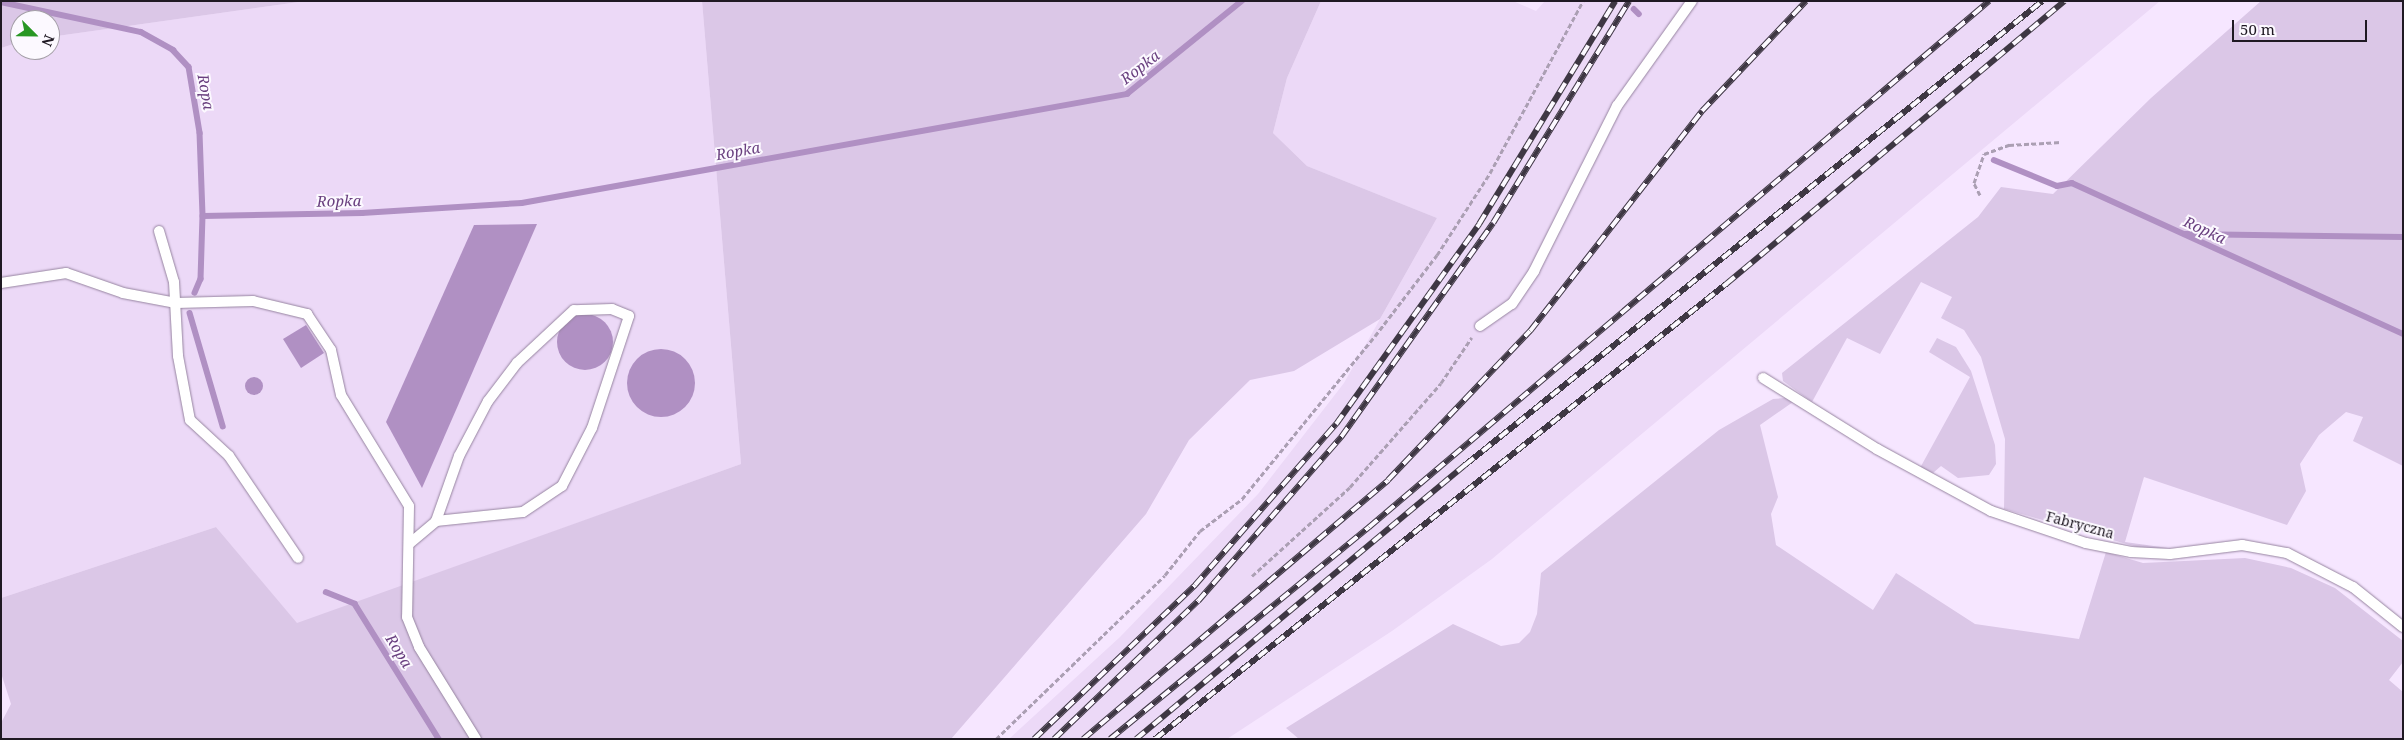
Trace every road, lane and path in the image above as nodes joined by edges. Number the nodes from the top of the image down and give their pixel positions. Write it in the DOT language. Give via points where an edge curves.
graph roads {
  1 [pos="1583,1"];
  2 [pos="1692,1"];
  3 [pos="2060,142"];
  4 [pos="1980,195"];
  5 [pos="158,231"];
  6 [pos="1,283"];
  7 [pos="176,303"];
  8 [pos="1480,326"];
  9 [pos="1763,378"];
  10 [pos="436,521"];
  11 [pos="410,544"];
  12 [pos="298,558"];
  13 [pos="1252,576"];
  14 [pos="2403,628"];
  15 [pos="476,739"];
  16 [pos="996,739"];
  1 -- 16 [label="path" via="1490,173 1437,255 1375,336 1242,499 1200,531 1165,575"];
  2 -- 8 [label="lane" via="1617,106 1529,280 1512,304"];
  3 -- 4 [label="path" via="2009,145 1984,154 1974,184"];
  5 -- 7 [label="lane"];
  6 -- 7 [label="lane" via="66,273 123,293"];
  7 -- 11 [label="lane" via="253,301 307,314 332,350 341,395 409,506"];
  7 -- 12 [label="lane" via="178,356 190,420 229,456"];
  8 -- 13 [label="path" via="1441,383 1369,467"];
  9 -- 14 [label="lane, Fabryczna" via="1877,449 2006,517 2131,552 2170,554 2242,545 2288,553 2353,586"];
  10 -- 10 [label="lane" via="523,512 562,486 592,428 629,316 612,309 574,310 517,363 488,401 458,456"];
  10 -- 11 [label="lane"];
  11 -- 15 [label="lane" via="405,590 407,617 419,648"];
}
